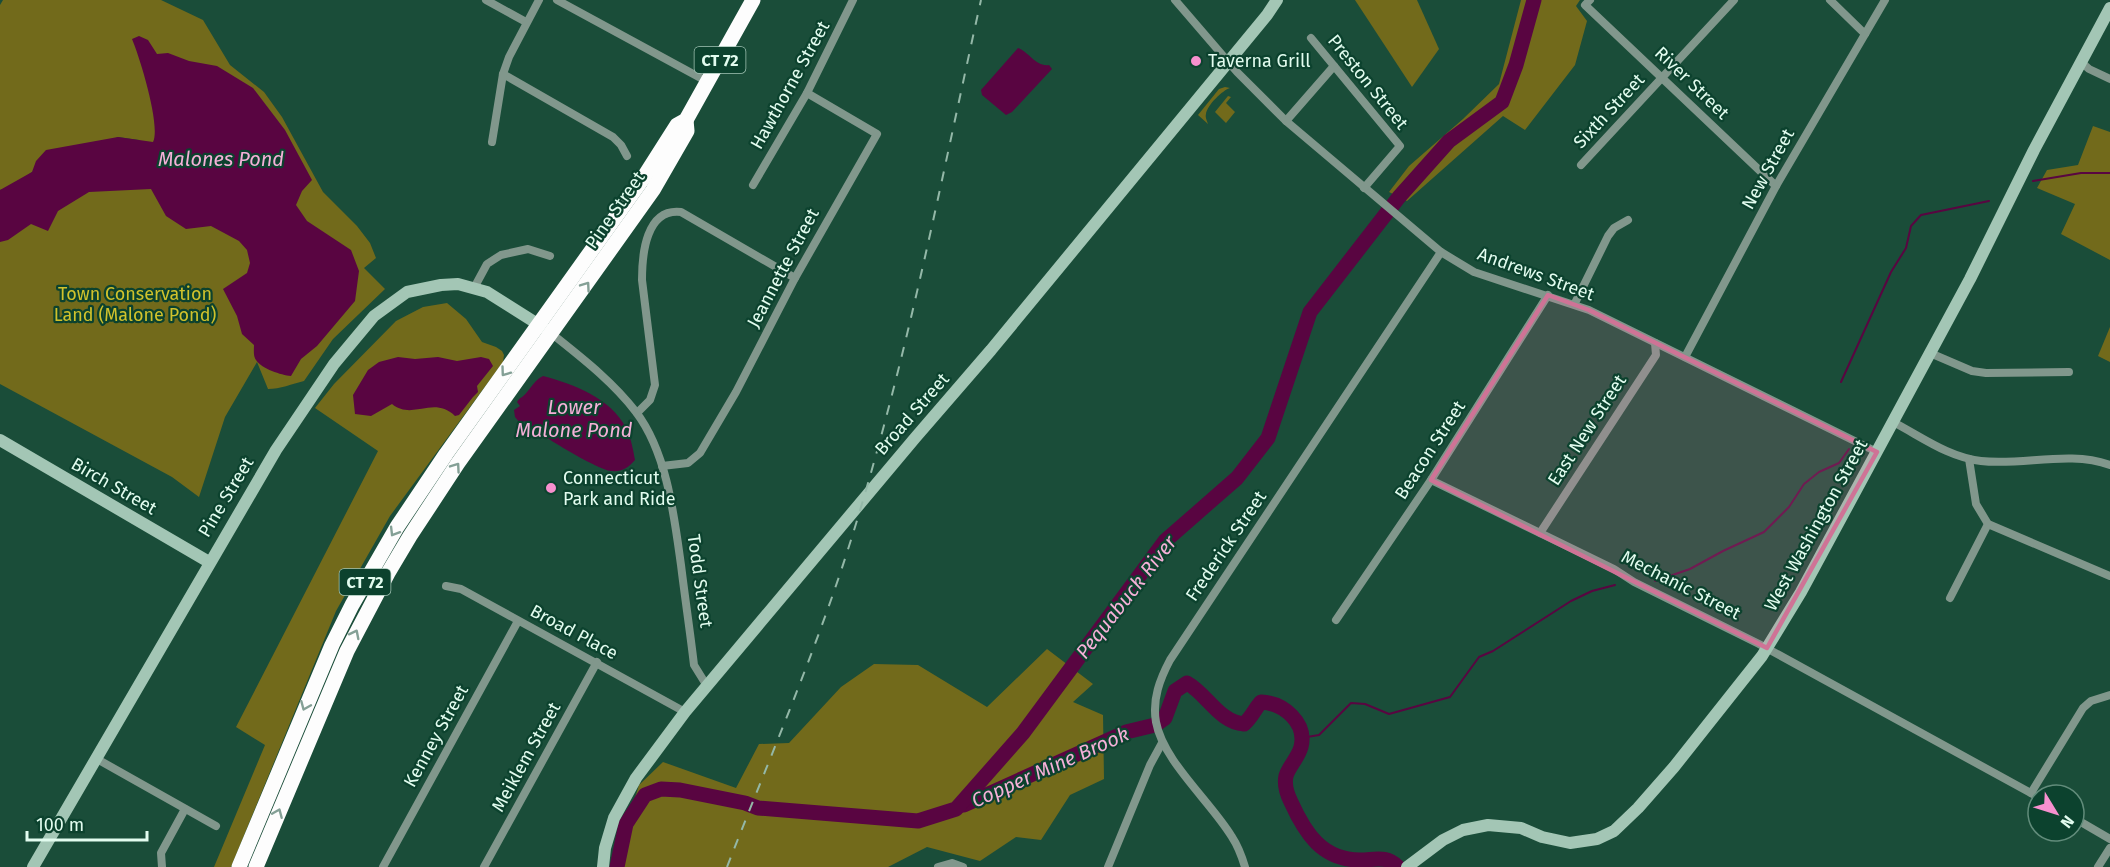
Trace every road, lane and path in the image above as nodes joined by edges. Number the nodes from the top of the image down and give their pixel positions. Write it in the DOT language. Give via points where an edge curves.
graph roads {
  1 [pos="486,0"];
  2 [pos="538,0"];
  3 [pos="557,0"];
  4 [pos="753,0"];
  5 [pos="840,0"];
  6 [pos="1175,0"];
  7 [pos="1277,0"];
  8 [pos="1734,0"];
  9 [pos="1830,0"];
  10 [pos="1885,0"];
  11 [pos="851,3"];
  12 [pos="1588,3"];
  13 [pos="2110,9"];
  14 [pos="526,22"];
  15 [pos="1865,34"];
  16 [pos="1311,38"];
  17 [pos="1229,62"];
  18 [pos="2081,62"];
  19 [pos="1334,66"];
  20 [pos="503,74"];
  21 [pos="1662,77"];
  22 [pos="2110,79"];
  23 [pos="708,82"];
  24 [pos="807,93"];
  25 [pos="686,120"];
  26 [pos="1286,121"];
  27 [pos="492,142"];
  28 [pos="627,156"];
  29 [pos="1581,165"];
  30 [pos="753,185"];
  31 [pos="1776,186"];
  32 [pos="1364,188"];
  33 [pos="1628,220"];
  34 [pos="1441,252"];
  35 [pos="550,256"];
  36 [pos="795,278"];
  37 [pos="474,288"];
  38 [pos="1548,295"];
  39 [pos="1575,303"];
  40 [pos="539,325"];
  41 [pos="552,334"];
  42 [pos="1655,343"];
  43 [pos="1930,353"];
  44 [pos="1685,357"];
  45 [pos="2069,372"];
  46 [pos="637,413"];
  47 [pos="1893,422"];
  48 [pos="0,440"];
  49 [pos="1877,452"];
  50 [pos="1969,459"];
  51 [pos="2110,465"];
  52 [pos="662,466"];
  53 [pos="1431,480"];
  54 [pos="1988,524"];
  55 [pos="1540,533"];
  56 [pos="209,562"];
  57 [pos="2110,576"];
  58 [pos="446,586"];
  59 [pos="1950,598"];
  60 [pos="1336,620"];
  61 [pos="518,621"];
  62 [pos="1767,648"];
  63 [pos="597,662"];
  64 [pos="707,686"];
  65 [pos="2110,695"];
  66 [pos="685,712"];
  67 [pos="1162,743"];
  68 [pos="97,759"];
  69 [pos="2042,783"];
  70 [pos="2026,790"];
  71 [pos="186,809"];
  72 [pos="2086,825"];
  73 [pos="216,826"];
  74 [pos="2110,839"];
  75 [pos="2110,848"];
  76 [pos="33,867"];
  77 [pos="162,867"];
  78 [pos="239,867"];
  79 [pos="256,867"];
  80 [pos="383,867"];
  81 [pos="484,867"];
  82 [pos="603,867"];
  83 [pos="938,867"];
  84 [pos="963,867"];
  85 [pos="1108,867"];
  86 [pos="1245,867"];
  87 [pos="1407,867"];
  88 [pos="2098,867"];
  1 -- 14 [label="street"];
  2 -- 14 [label="street"];
  3 -- 23 [label="street"];
  4 -- 23 [label="highway, Pine Street / CT 72"];
  5 -- 11 [label="street"];
  6 -- 17 [label="street, Andrews Street"];
  7 -- 17 [label="main road, Broad Street"];
  8 -- 21 [label="street, Sixth Street"];
  9 -- 15 [label="street"];
  10 -- 15 [label="street, New Street"];
  11 -- 24 [label="street, Hawthorne Street"];
  12 -- 21 [label="street, River Street"];
  13 -- 18 [label="main road, West Washington Street"];
  14 -- 20 [label="street"];
  15 -- 31 [label="street, New Street"];
  16 -- 19 [label="street, Preston Street"];
  17 -- 26 [label="street, Andrews Street"];
  17 -- 64 [label="main road, Broad Street"];
  18 -- 22 [label="street"];
  18 -- 43 [label="main road, West Washington Street"];
  19 -- 26 [label="street"];
  19 -- 32 [label="street, Preston Street" via="1400,146"];
  20 -- 27 [label="street"];
  20 -- 28 [label="street" via="613,137"];
  21 -- 29 [label="street, Sixth Street"];
  21 -- 31 [label="street, River Street"];
  23 -- 25 [label="highway, Pine Street / CT 72"];
  24 -- 30 [label="street, Hawthorne Street"];
  24 -- 36 [label="street, Jeannette Street" via="877,134"];
  25 -- 40 [label="highway, Pine Street / CT 72" via="676,125 642,180"];
  41 -- 25 [label="highway, Pine Street / CT 72, one-way" via="663,175 687,131"];
  26 -- 32 [label="street, Andrews Street"];
  31 -- 44 [label="street, New Street"];
  32 -- 34 [label="street, Andrews Street"];
  33 -- 39 [label="street" via="1608,236"];
  34 -- 38 [label="street, Andrews Street" via="1474,272"];
  34 -- 67 [label="street, Frederick Street" via="1170,660 1157,692 1155,714"];
  35 -- 37 [label="street" via="528,249 501,255 487,264"];
  36 -- 46 [label="street" via="681,212 670,211 660,216 643,253 642,280 655,385 650,400"];
  36 -- 52 [label="street, Jeannette Street" via="700,453 688,463"];
  37 -- 40 [label="main road, Pine Street"];
  37 -- 56 [label="main road, Pine Street" via="441,285 407,292 374,316 334,364 291,426"];
  38 -- 39 [label="street, Andrews Street"];
  38 -- 53 [label="street, Beacon Street"];
  39 -- 42 [label="street, Andrews Street"];
  40 -- 41 [label="main road, Pine Street"];
  40 -- 78 [label="highway, CT 72, one-way" via="422,489 363,585 308,699"];
  41 -- 46 [label="street, Todd Street" via="598,370"];
  79 -- 41 [label="highway, CT 72, one-way" via="347,651 382,583 434,499"];
  42 -- 44 [label="street, Andrews Street"];
  42 -- 55 [label="street, East New Street" via="1656,355"];
  43 -- 45 [label="street" via="1986,374"];
  43 -- 47 [label="main road, West Washington Street"];
  44 -- 49 [label="street, Andrews Street"];
  46 -- 52 [label="street, Todd Street"];
  47 -- 49 [label="main road, West Washington Street"];
  47 -- 50 [label="street"];
  48 -- 56 [label="main road, Birch Street"];
  49 -- 62 [label="main road, West Washington Street"];
  50 -- 51 [label="street" via="2084,460"];
  50 -- 54 [label="street" via="1976,504"];
  52 -- 64 [label="street, Todd Street" via="675,521 694,665"];
  53 -- 55 [label="street, Mechanic Street"];
  53 -- 60 [label="street, Beacon Street"];
  54 -- 57 [label="street"];
  54 -- 59 [label="street"];
  55 -- 62 [label="street, Mechanic Street"];
  56 -- 68 [label="main road, Pine Street"];
  58 -- 61 [label="street, Broad Place" via="461,589"];
  61 -- 63 [label="street, Broad Place"];
  61 -- 80 [label="street, Kenney Street"];
  62 -- 70 [label="street, Mechanic Street"];
  62 -- 87 [label="main road, West Washington Street" via="1674,767 1614,831 1597,839 1570,843 1521,828 1488,825 1463,830 1443,840"];
  63 -- 66 [label="street, Broad Place"];
  63 -- 81 [label="street, Meiklem Street"];
  64 -- 66 [label="main road, Broad Street"];
  65 -- 69 [label="street" via="2091,700 2083,708"];
  66 -- 82 [label="main road, Broad Street" via="636,778 614,818"];
  67 -- 85 [label="street"];
  67 -- 86 [label="street, Frederick Street" via="1233,838"];
  68 -- 71 [label="street"];
  68 -- 76 [label="main road, Pine Street"];
  71 -- 73 [label="street"];
  71 -- 77 [label="street" via="161,854"];
  72 -- 74 [label="street"];
  75 -- 88 [label="street"];
  83 -- 84 [label="street" via="952,863"];
}
